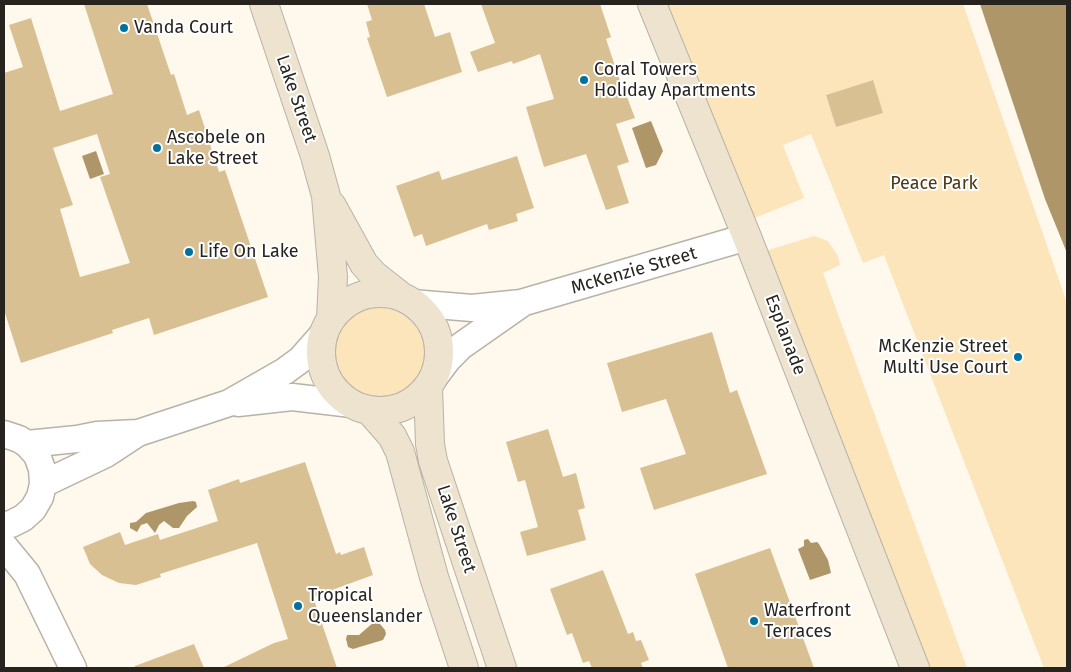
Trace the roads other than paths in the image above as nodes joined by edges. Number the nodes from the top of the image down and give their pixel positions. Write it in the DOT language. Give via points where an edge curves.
graph roads {
  1 [pos="264,4"];
  2 [pos="652,4"];
  3 [pos="326,196"];
  4 [pos="747,237"];
  5 [pos="408,300"];
  6 [pos="521,303"];
  7 [pos="327,326"];
  8 [pos="431,383"];
  9 [pos="229,403"];
  10 [pos="361,408"];
  11 [pos="138,433"];
  12 [pos="11,435"];
  13 [pos="43,484"];
  14 [pos="33,509"];
  15 [pos="4,524"];
  16 [pos="4,546"];
  17 [pos="27,574"];
  18 [pos="73,668"];
  19 [pos="464,668"];
  20 [pos="502,668"];
  21 [pos="915,668"];
  1 -- 3 [label="main road, Lake Street"];
  2 -- 4 [label="main road, Esplanade"];
  3 -- 5 [label="main road, Lake Street" via="364,264"];
  3 -- 7 [label="main road, Lake Street" via="333,278"];
  4 -- 6 [label="street, McKenzie Street"];
  4 -- 21 [label="main road, Esplanade"];
  5 -- 6 [label="street, McKenzie Street" via="472,308"];
  5 -- 7 [label="main road" via="384,293 364,295 345,304"];
  5 -- 8 [label="main road" via="420,308 432,323 438,342 439,361"];
  6 -- 8 [label="street, McKenzie Street" via="460,346"];
  7 -- 9 [label="street" via="300,360"];
  7 -- 10 [label="main road" via="320,355 324,375 336,392"];
  8 -- 10 [label="main road" via="407,406 388,411"];
  8 -- 20 [label="main road, Lake Street" via="430,444 433,461"];
  9 -- 10 [label="street" via="292,398"];
  9 -- 11 [label="street"];
  10 -- 19 [label="main road, Lake Street" via="392,436 400,452 434,577"];
  11 -- 12 [label="street" via="97,434 77,439"];
  11 -- 13 [label="street" via="106,454"];
  12 -- 13 [label="street" via="37,455"];
  13 -- 14 [label="street"];
  14 -- 15 [label="street" via="23,518"];
  14 -- 17 [label="street" via="25,533"];
  16 -- 17 [label="street"];
  17 -- 18 [label="street"];
}
